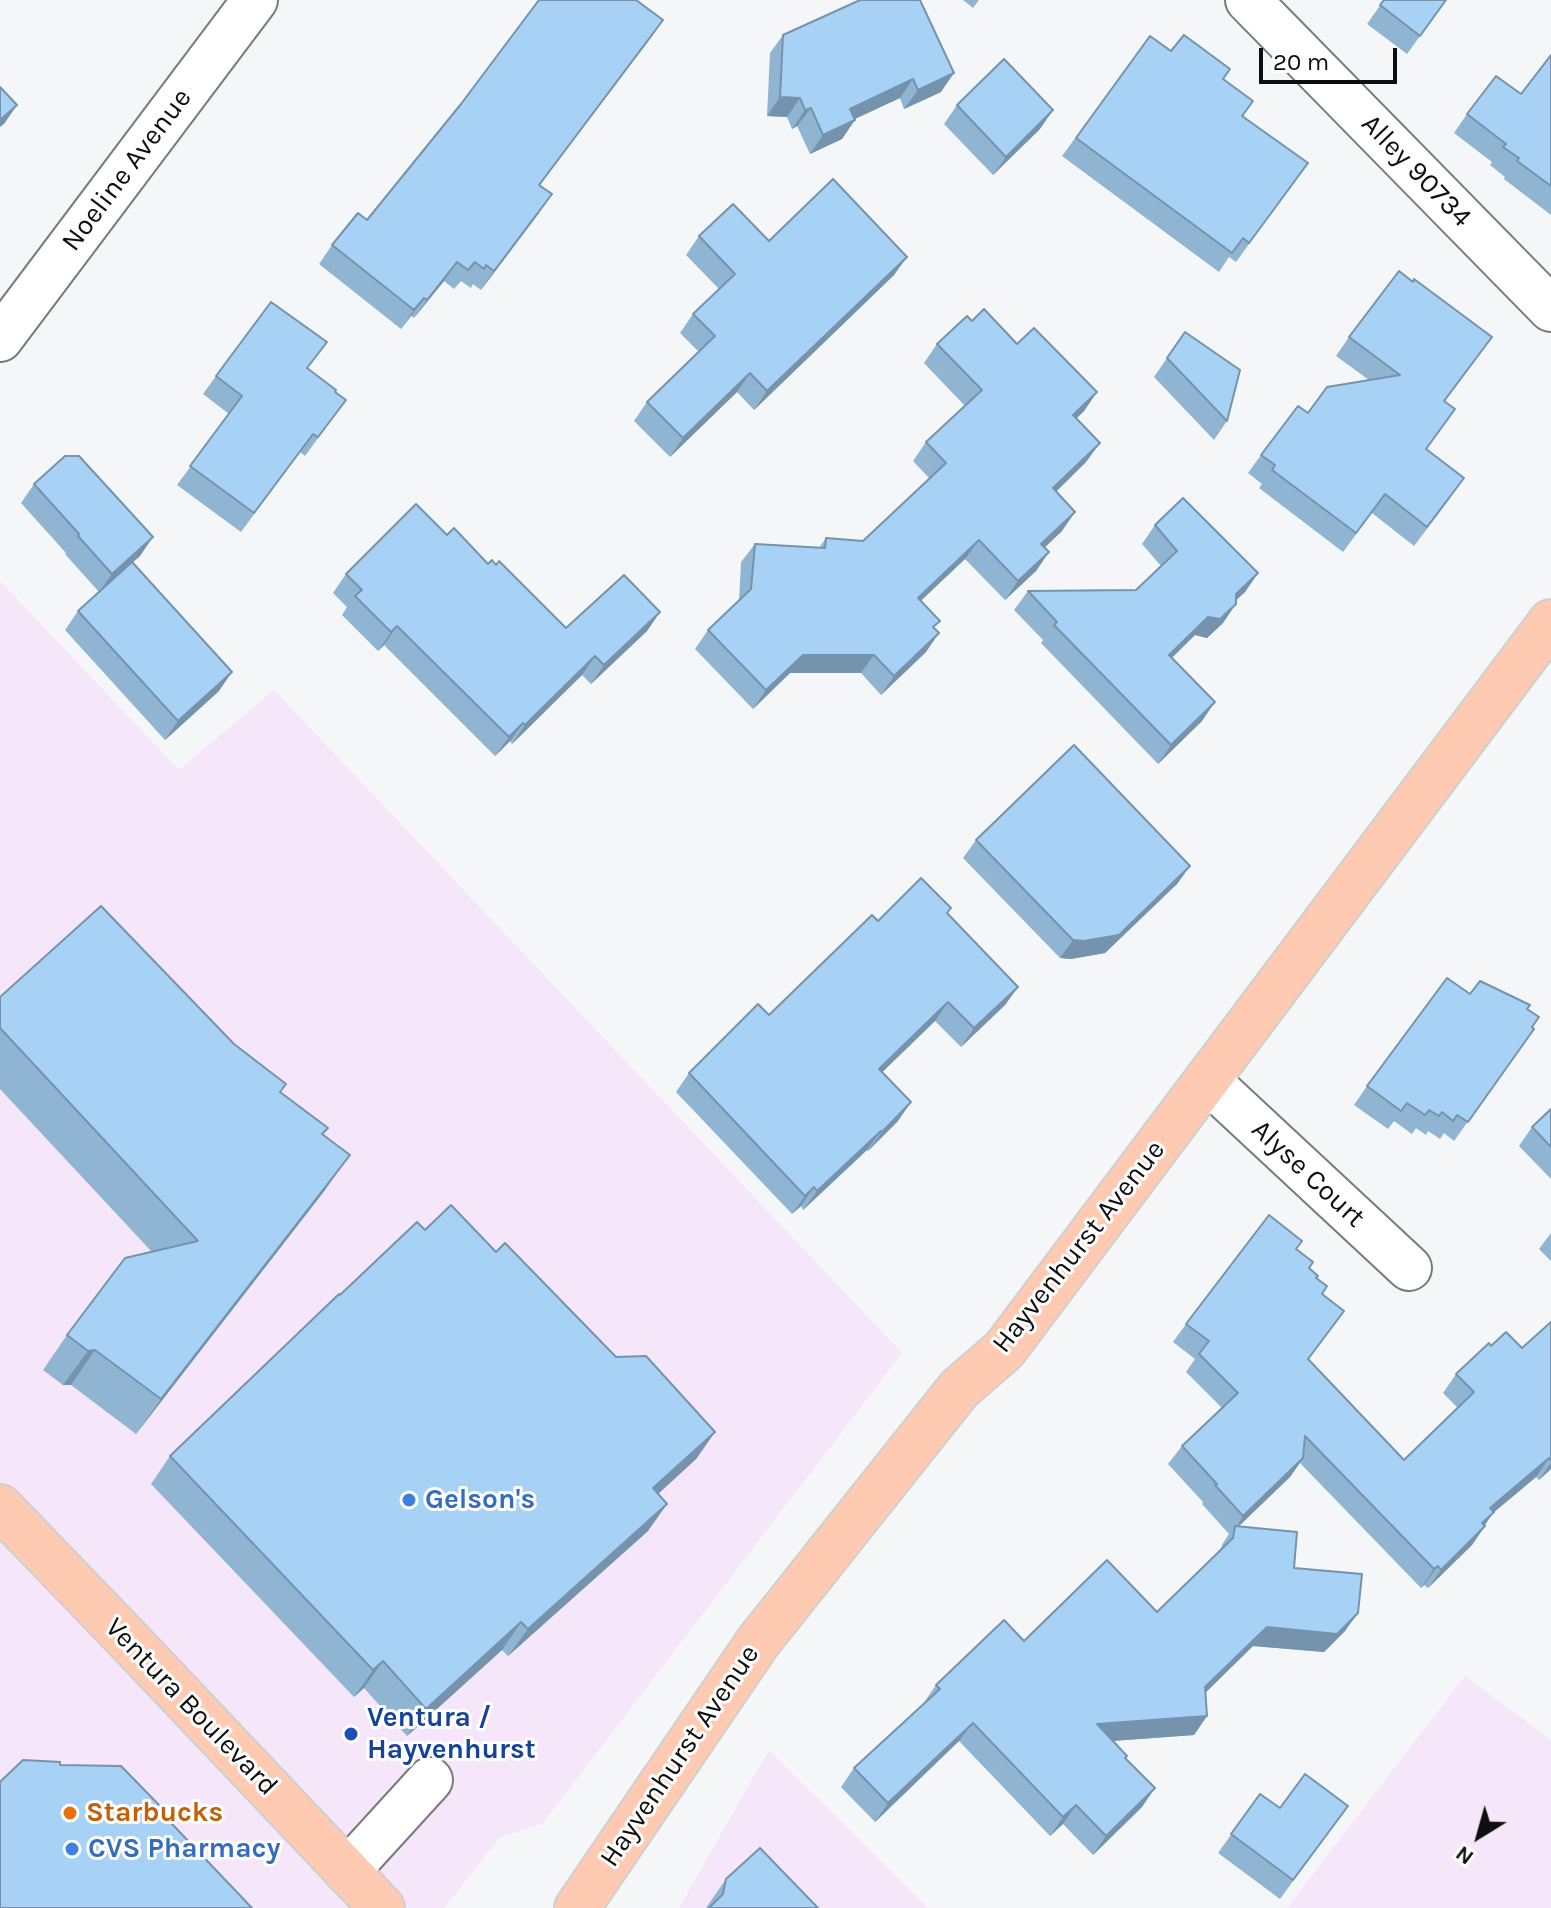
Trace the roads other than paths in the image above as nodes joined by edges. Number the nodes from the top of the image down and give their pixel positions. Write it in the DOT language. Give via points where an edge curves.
graph roads {
  1 [pos="255,0"];
  2 [pos="1248,0"];
  3 [pos="1551,309"];
  4 [pos="0,339"];
  5 [pos="1551,622"];
  6 [pos="1207,1080"];
  7 [pos="1409,1268"];
  8 [pos="0,1507"];
  9 [pos="430,1780"];
  10 [pos="347,1871"];
  11 [pos="382,1908"];
  12 [pos="577,1908"];
  1 -- 4 [label="street, Noeline Avenue"];
  2 -- 3 [label="street, Alley 90734"];
  5 -- 6 [label="main road, Hayvenhurst Avenue"];
  6 -- 7 [label="street, Alyse Court"];
  6 -- 12 [label="main road, Hayvenhurst Avenue" via="1004,1350 959,1389 758,1642"];
  8 -- 10 [label="main road, Ventura Boulevard"];
  9 -- 10 [label="street"];
  10 -- 11 [label="main road, Ventura Boulevard"];
}
